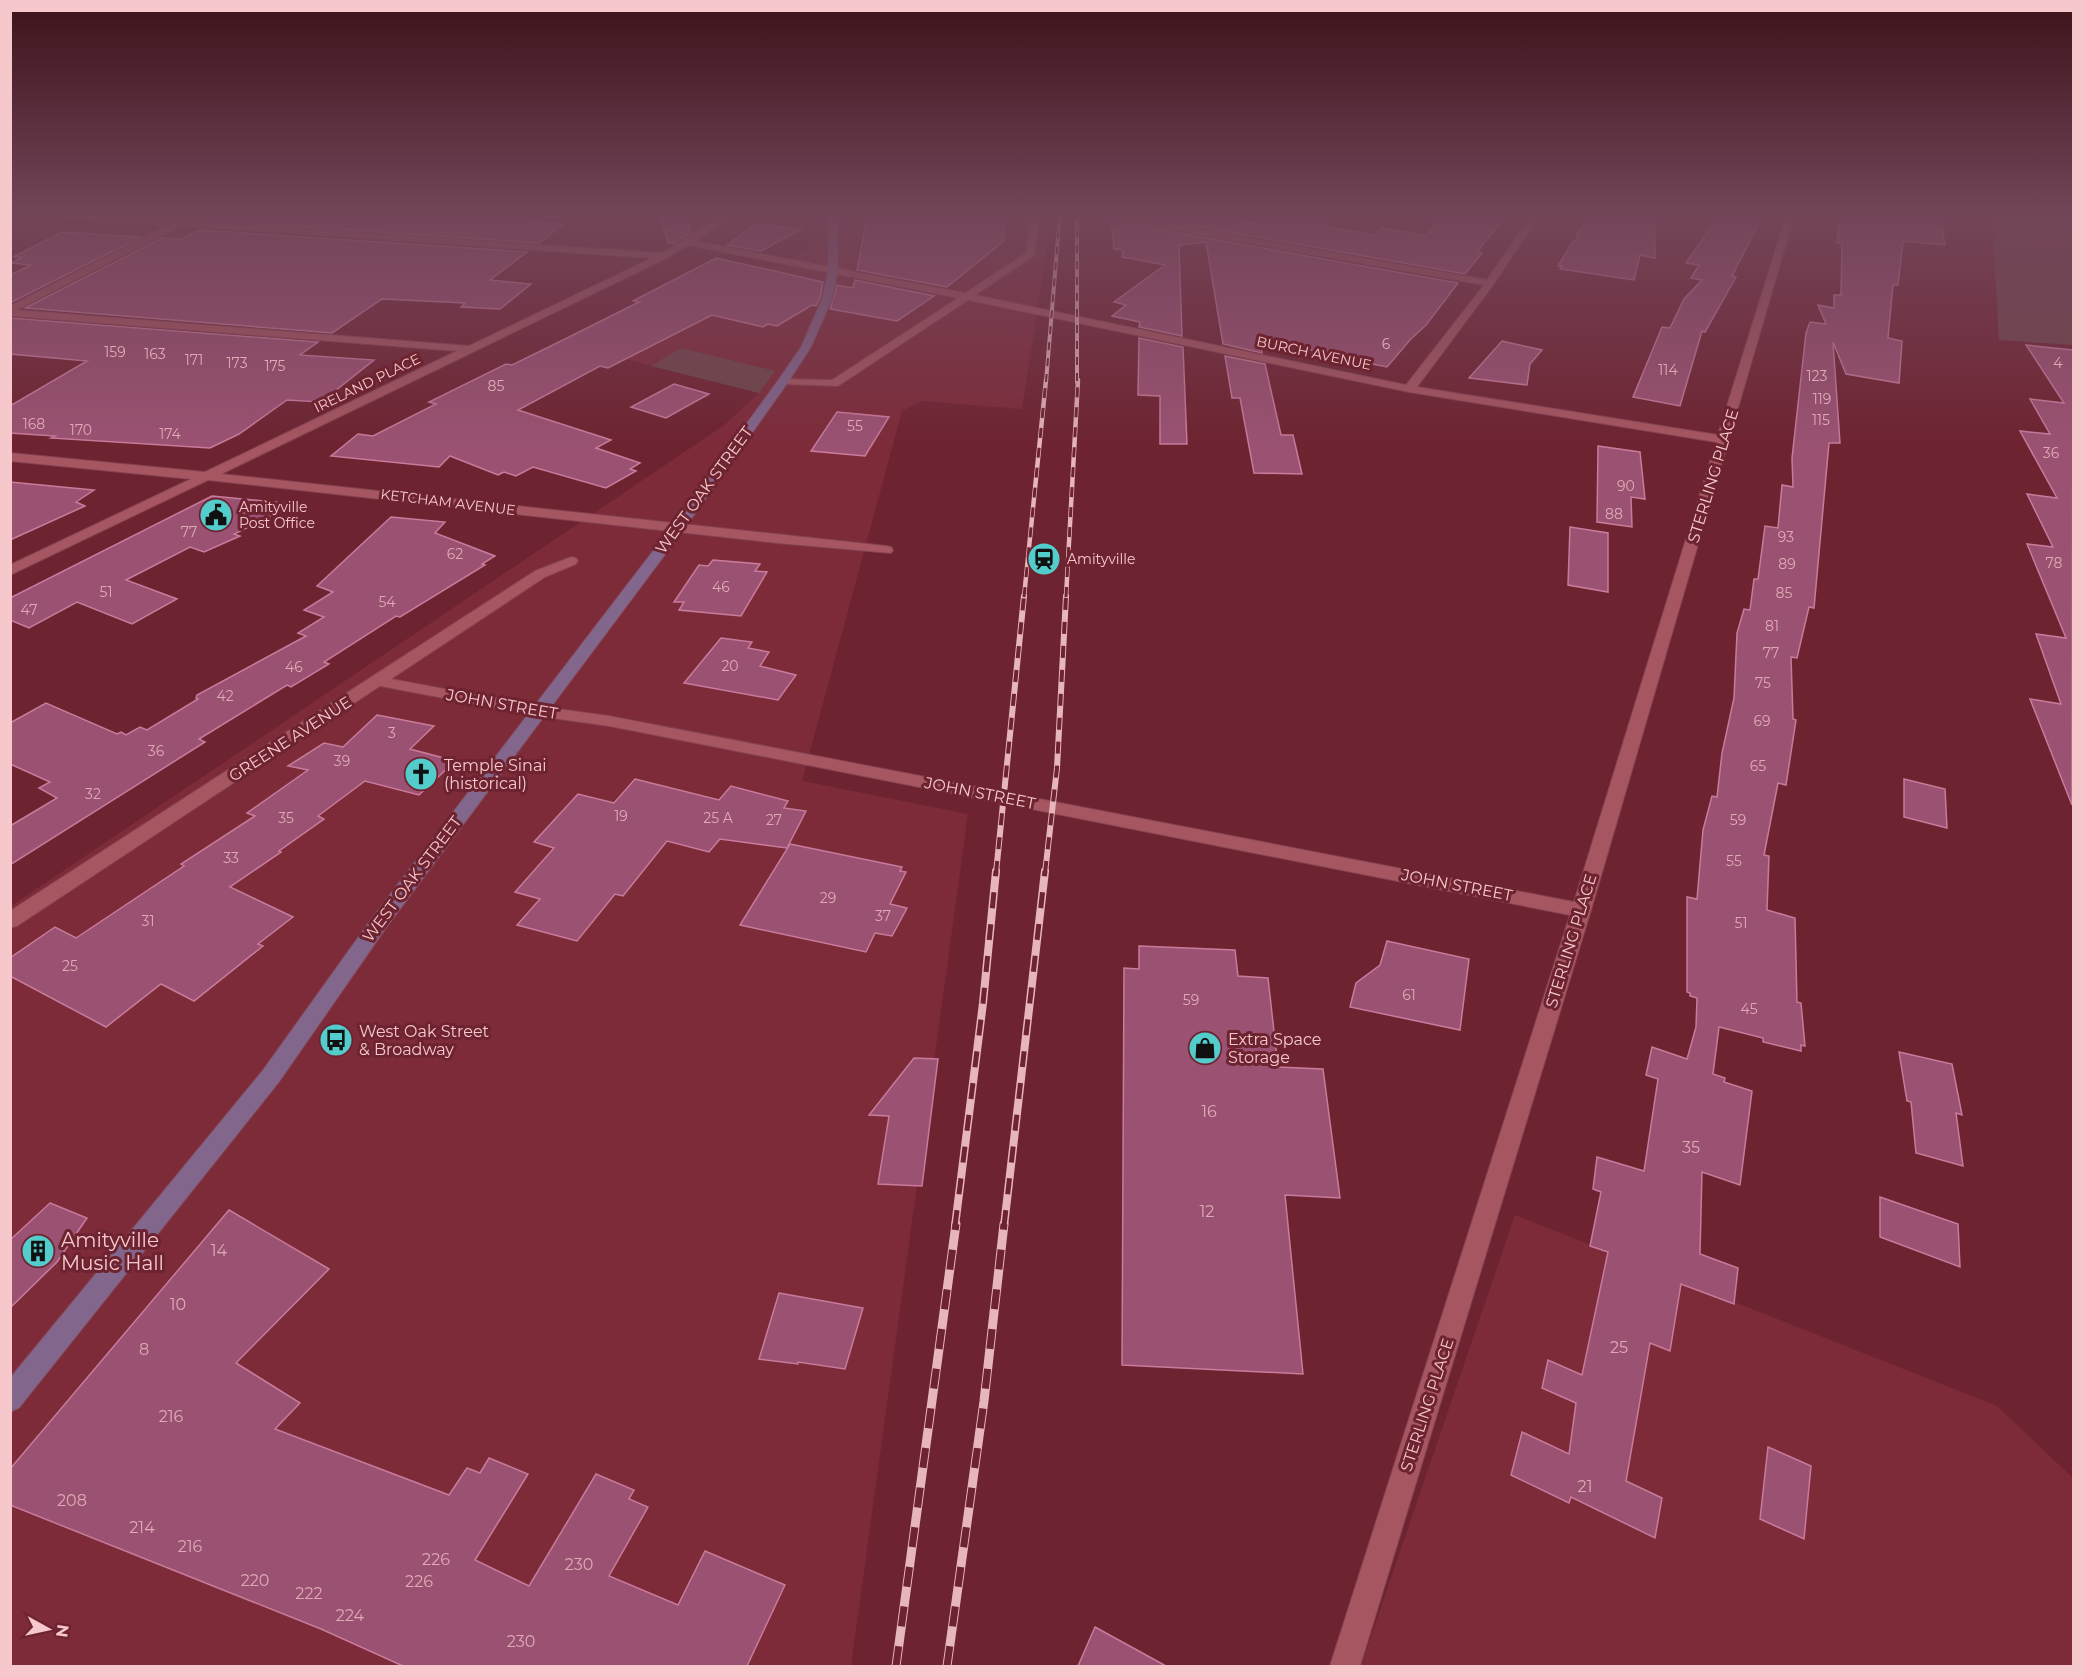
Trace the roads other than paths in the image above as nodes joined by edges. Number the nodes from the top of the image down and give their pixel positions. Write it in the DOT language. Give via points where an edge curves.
graph roads {
  1 [pos="49,291"];
  2 [pos="591,291"];
  3 [pos="829,291"];
  4 [pos="938,291"];
  5 [pos="976,291"];
  6 [pos="1484,291"];
  7 [pos="1768,291"];
  8 [pos="968,297"];
  9 [pos="10,312"];
  10 [pos="472,349"];
  11 [pos="783,381"];
  12 [pos="1409,389"];
  13 [pos="1724,440"];
  14 [pos="10,457"];
  15 [pos="209,475"];
  16 [pos="677,529"];
  17 [pos="886,550"];
  18 [pos="571,561"];
  19 [pos="10,571"];
  20 [pos="378,681"];
  21 [pos="537,711"];
  22 [pos="1581,909"];
  23 [pos="10,921"];
  24 [pos="10,1399"];
  25 [pos="1345,1666"];
  1 -- 9 [label="street"];
  2 -- 10 [label="street, IRELAND PLACE"];
  3 -- 11 [label="main road, WEST OAK STREET" via="806,347"];
  4 -- 8 [label="street, BURCH AVENUE"];
  5 -- 8 [label="street"];
  6 -- 12 [label="street"];
  7 -- 13 [label="street, STERLING PLACE"];
  8 -- 11 [label="street" via="834,384"];
  8 -- 12 [label="street, BURCH AVENUE"];
  9 -- 10 [label="street"];
  10 -- 15 [label="street, IRELAND PLACE"];
  11 -- 16 [label="main road, WEST OAK STREET"];
  12 -- 13 [label="street, BURCH AVENUE"];
  13 -- 22 [label="street, STERLING PLACE"];
  14 -- 15 [label="street, KETCHAM AVENUE"];
  15 -- 16 [label="street, KETCHAM AVENUE"];
  15 -- 19 [label="street, IRELAND PLACE"];
  16 -- 17 [label="street, KETCHAM AVENUE"];
  16 -- 21 [label="main road, WEST OAK STREET"];
  18 -- 20 [label="street, GREENE AVENUE" via="540,574"];
  20 -- 21 [label="street, JOHN STREET"];
  20 -- 23 [label="street, GREENE AVENUE"];
  21 -- 22 [label="street, JOHN STREET" via="609,721"];
  21 -- 24 [label="main road, WEST OAK STREET" via="379,922 271,1076"];
  22 -- 25 [label="street, STERLING PLACE"];
}
